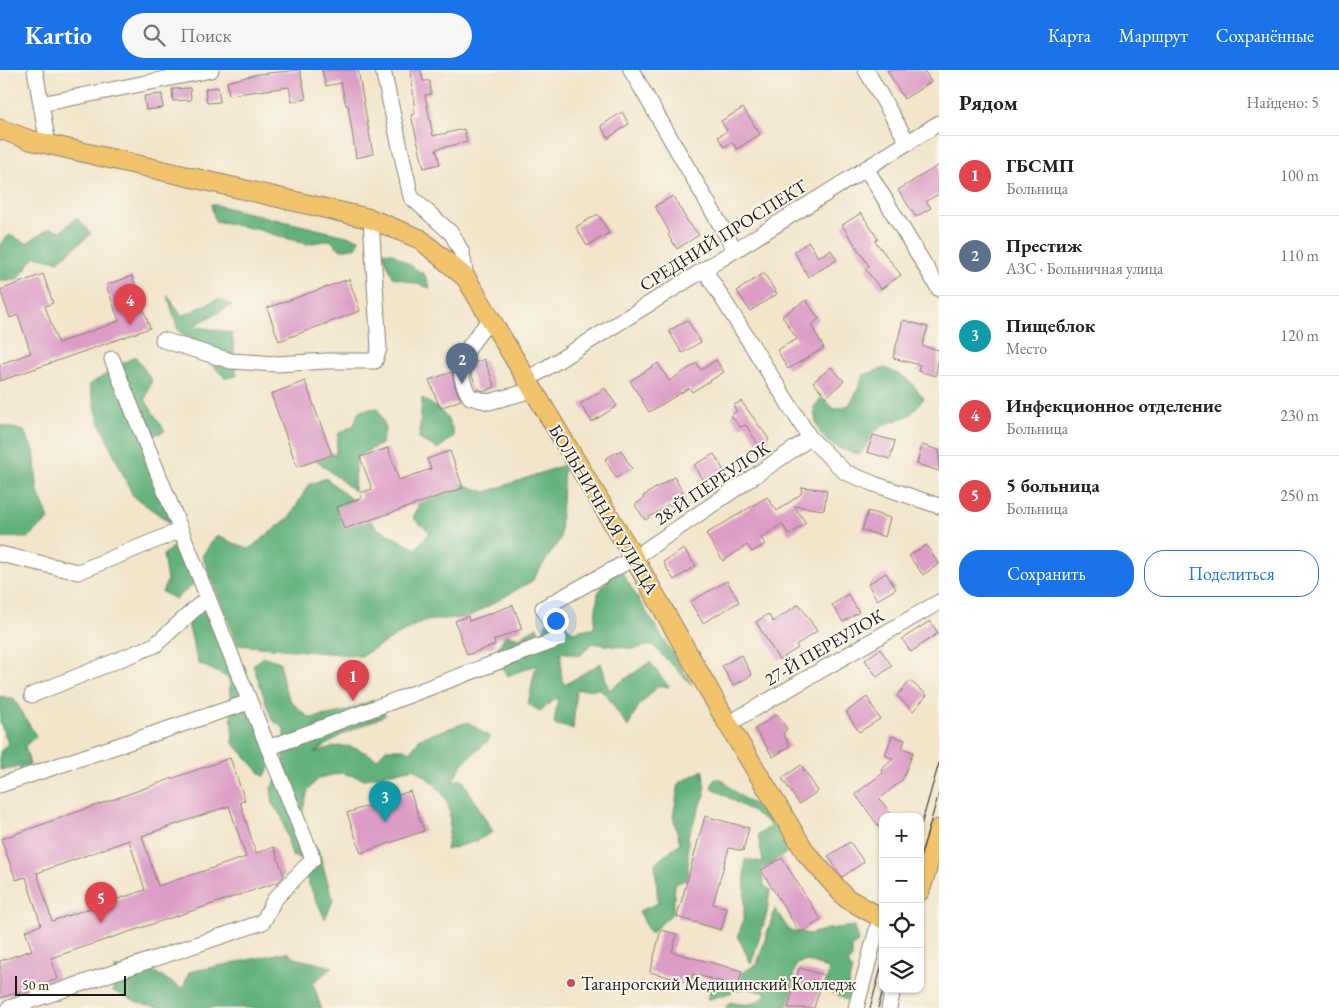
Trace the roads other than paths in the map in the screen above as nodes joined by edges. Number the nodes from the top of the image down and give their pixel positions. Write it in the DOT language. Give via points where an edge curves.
graph roads {
  1 [pos="35,70"];
  2 [pos="211,70"];
  3 [pos="383,70"];
  4 [pos="631,70"];
  5 [pos="866,70"];
  6 [pos="153,76"];
  7 [pos="41,104"];
  8 [pos="939,123"];
  9 [pos="0,129"];
  10 [pos="908,143"];
  11 [pos="48,144"];
  12 [pos="866,168"];
  13 [pos="371,219"];
  14 [pos="735,250"];
  15 [pos="704,269"];
  16 [pos="466,278"];
  17 [pos="939,289"];
  18 [pos="490,319"];
  19 [pos="163,340"];
  20 [pos="112,358"];
  21 [pos="530,385"];
  22 [pos="810,438"];
  23 [pos="939,506"];
  24 [pos="181,530"];
  25 [pos="0,554"];
  26 [pos="634,558"];
  27 [pos="208,597"];
  28 [pos="939,602"];
  29 [pos="32,695"];
  30 [pos="250,702"];
  31 [pos="728,724"];
  32 [pos="268,748"];
  33 [pos="0,785"];
  34 [pos="939,829"];
  35 [pos="924,879"];
  36 [pos="879,917"];
  37 [pos="879,925"];
  38 [pos="893,993"];
  39 [pos="9,1008"];
  40 [pos="856,1008"];
  41 [pos="889,1008"];
  1 -- 7 [label="street"];
  2 -- 6 [label="street"];
  3 -- 16 [label="street, БОЛЬНИЧНАЯ УЛИЦА" via="411,197 452,234 462,253"];
  4 -- 14 [label="street"];
  5 -- 10 [label="street"];
  6 -- 7 [label="street"];
  7 -- 11 [label="street"];
  8 -- 10 [label="street, СРЕДНИЙ ПРОСПЕКТ"];
  9 -- 11 [label="main road"];
  10 -- 12 [label="street, СРЕДНИЙ ПРОСПЕКТ"];
  11 -- 13 [label="main road"];
  12 -- 14 [label="street, СРЕДНИЙ ПРОСПЕКТ"];
  12 -- 17 [label="street"];
  13 -- 16 [label="main road" via="420,239"];
  13 -- 19 [label="street" via="379,349 375,361 276,364 230,361"];
  14 -- 15 [label="street, СРЕДНИЙ ПРОСПЕКТ"];
  15 -- 21 [label="street, СРЕДНИЙ ПРОСПЕКТ"];
  15 -- 22 [label="street"];
  16 -- 18 [label="main road, БОЛЬНИЧНАЯ УЛИЦА"];
  18 -- 21 [label="main road, БОЛЬНИЧНАЯ УЛИЦА"];
  18 -- 21 [label="street, СРЕДНИЙ ПРОСПЕКТ" via="462,360 461,381 470,397 489,402"];
  20 -- 24 [label="street"];
  21 -- 26 [label="main road, БОЛЬНИЧНАЯ УЛИЦА"];
  22 -- 23 [label="street" via="845,472"];
  22 -- 26 [label="street, 28-Й ПЕРЕУЛОК"];
  24 -- 25 [label="street" via="78,572"];
  24 -- 27 [label="street"];
  26 -- 31 [label="main road, БОЛЬНИЧНАЯ УЛИЦА"];
  26 -- 32 [label="street, 28-Й ПЕРЕУЛОК" via="543,608 559,639"];
  27 -- 29 [label="street" via="155,645"];
  27 -- 30 [label="street"];
  28 -- 31 [label="street, 27-Й ПЕРЕУЛОК"];
  30 -- 32 [label="street"];
  30 -- 33 [label="street"];
  31 -- 36 [label="main road, БОЛЬНИЧНАЯ УЛИЦА" via="806,853 846,898"];
  32 -- 39 [label="street" via="313,859 274,900 263,922"];
  34 -- 35 [label="main road"];
  37 -- 40 [label="street"];
  38 -- 41 [label="street"];
}
